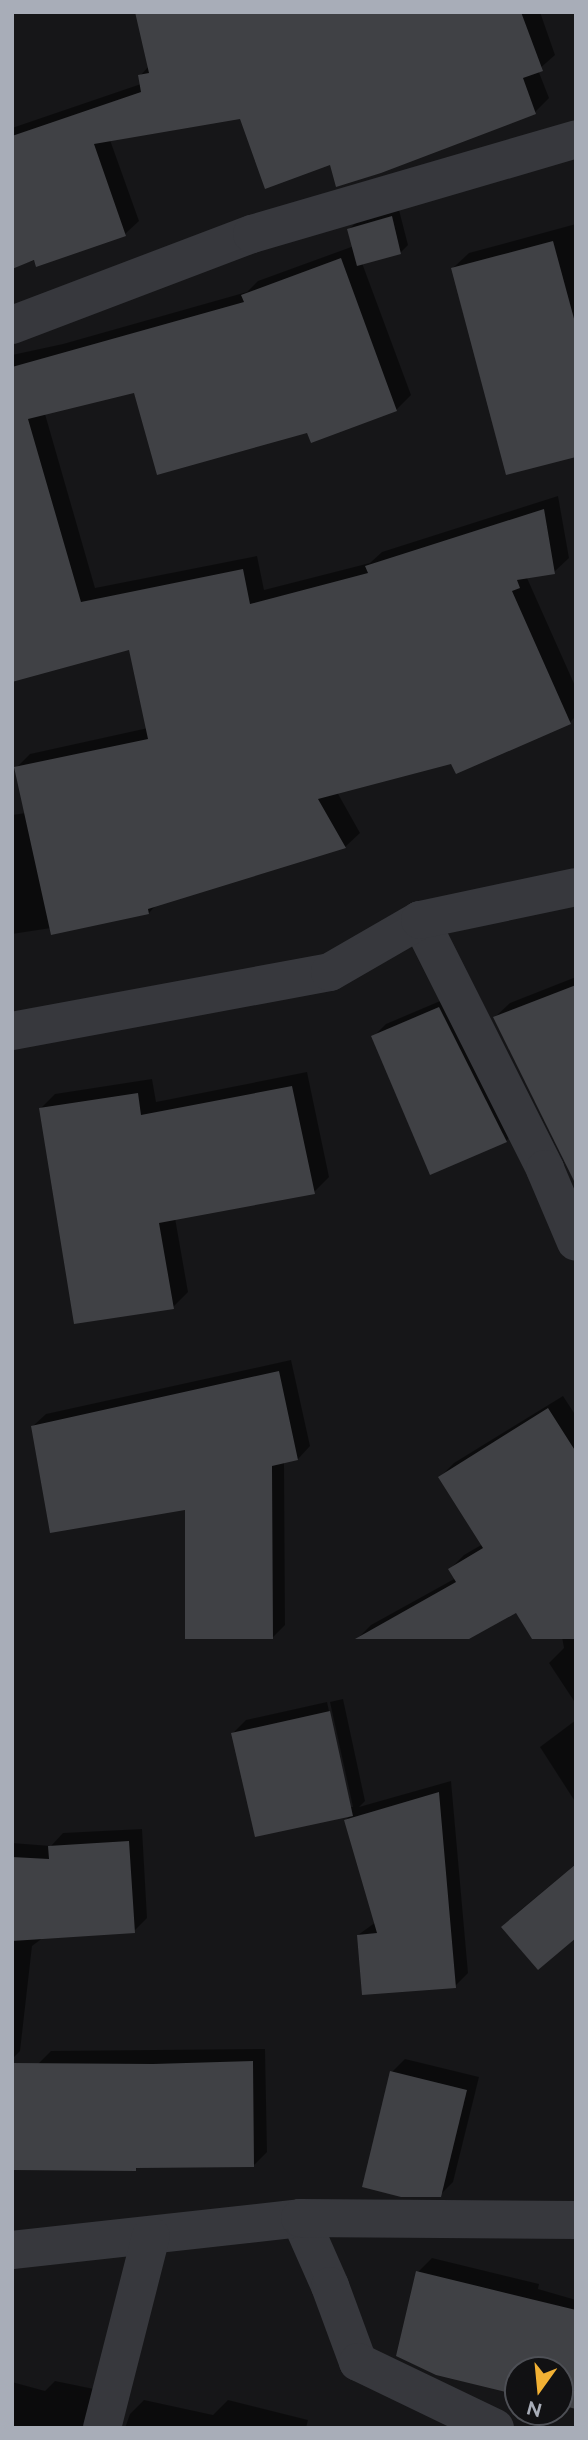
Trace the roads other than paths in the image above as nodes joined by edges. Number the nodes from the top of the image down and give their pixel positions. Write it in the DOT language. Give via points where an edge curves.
graph roads {
  1 [pos="576,139"];
  2 [pos="12,325"];
  3 [pos="576,887"];
  4 [pos="419,920"];
  5 [pos="12,1031"];
  6 [pos="576,1242"];
  7 [pos="300,2218"];
  8 [pos="576,2220"];
  9 [pos="151,2236"];
  10 [pos="12,2250"];
  11 [pos="102,2428"];
  12 [pos="495,2428"];
  1 -- 2 [label="street" via="252,234"];
  3 -- 4 [label="street"];
  4 -- 5 [label="street" via="330,972"];
  4 -- 6 [label="street" via="545,1168"];
  7 -- 8 [label="street"];
  7 -- 9 [label="street"];
  7 -- 12 [label="street" via="358,2362"];
  9 -- 10 [label="street"];
  9 -- 11 [label="street"];
}
